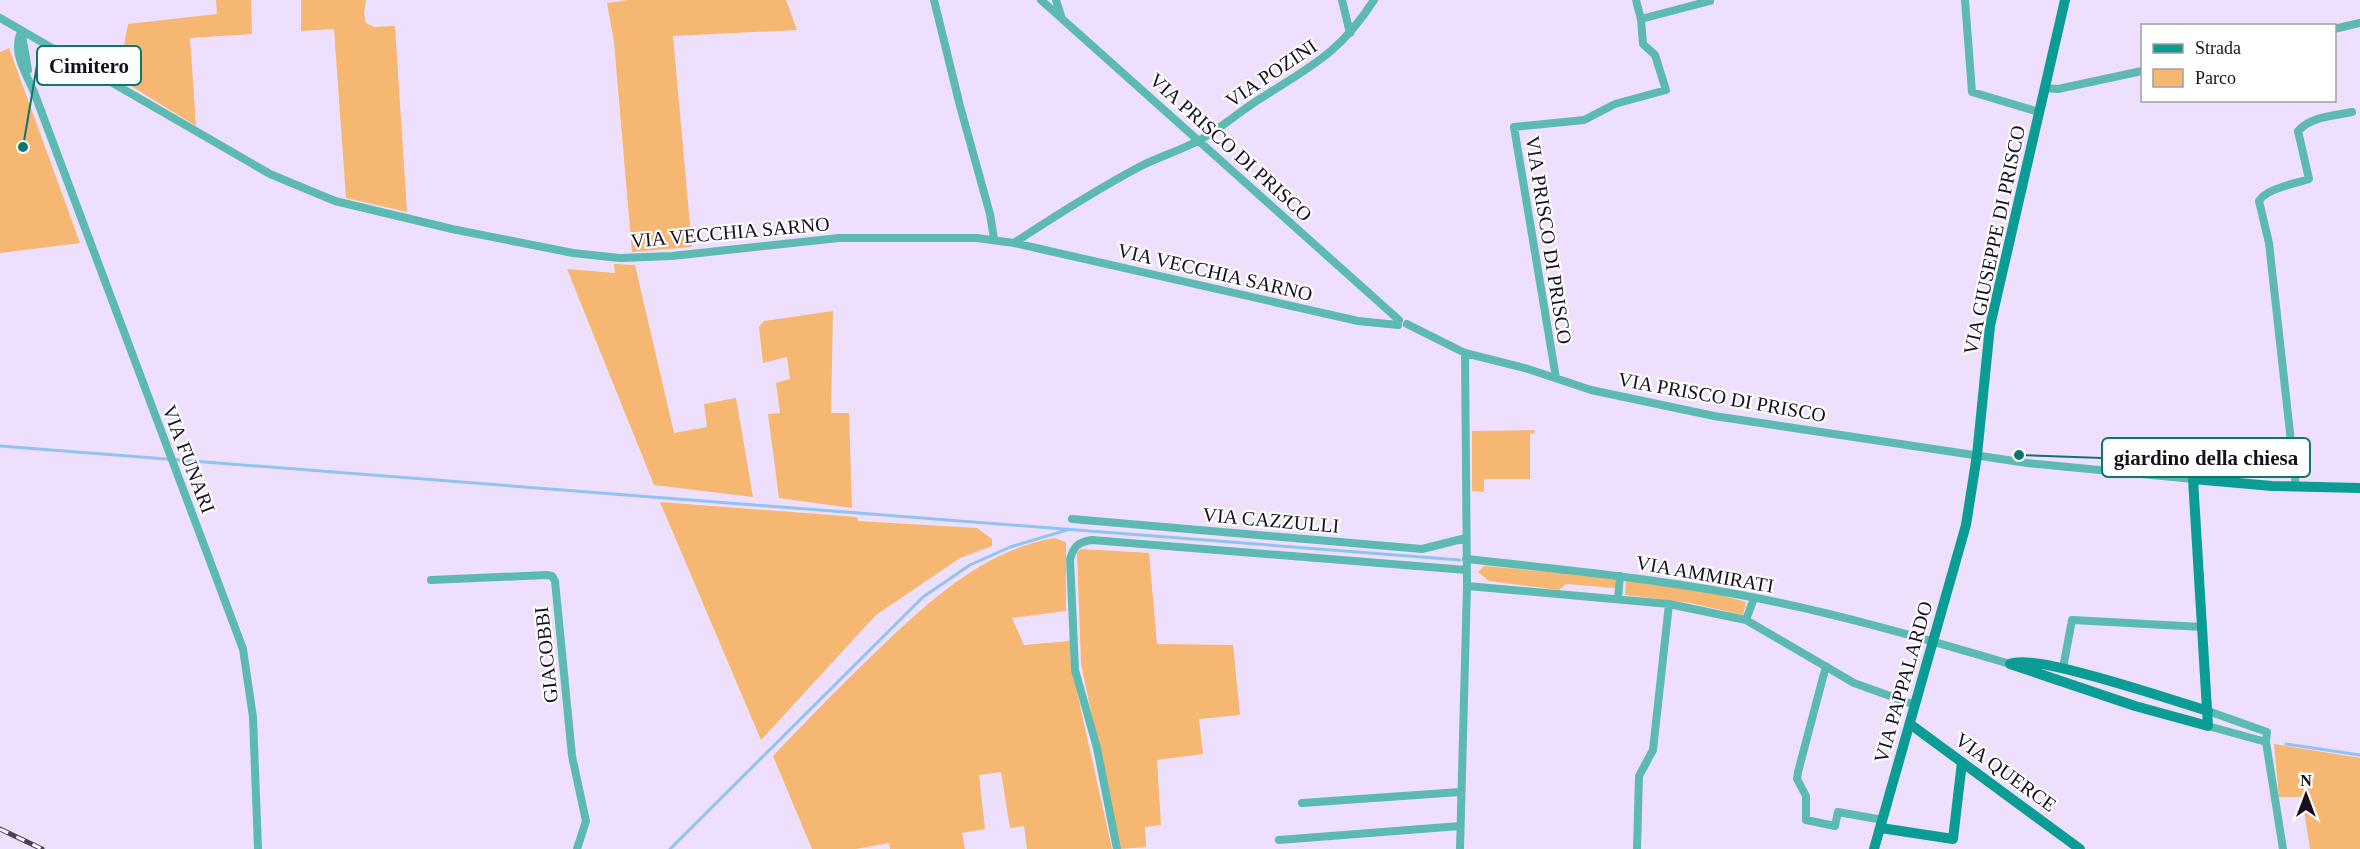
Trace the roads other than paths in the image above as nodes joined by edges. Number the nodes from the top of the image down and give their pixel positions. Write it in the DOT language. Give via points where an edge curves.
graph roads {
  1 [pos="934,0"];
  2 [pos="1041,0"];
  3 [pos="1056,0"];
  4 [pos="1342,0"];
  5 [pos="1374,0"];
  6 [pos="1636,0"];
  7 [pos="1965,0"];
  8 [pos="2065,0"];
  9 [pos="1710,1"];
  10 [pos="0,18"];
  11 [pos="1062,19"];
  12 [pos="1641,19"];
  13 [pos="2360,23"];
  14 [pos="2336,29"];
  15 [pos="21,31"];
  16 [pos="1350,33"];
  17 [pos="2141,72"];
  18 [pos="2044,88"];
  19 [pos="2039,112"];
  20 [pos="2352,112"];
  21 [pos="1198,141"];
  22 [pos="994,239"];
  23 [pos="1014,243"];
  24 [pos="1401,323"];
  25 [pos="1465,353"];
  26 [pos="1556,378"];
  27 [pos="1977,455"];
  28 [pos="2193,479"];
  29 [pos="2296,487"];
  30 [pos="2360,488"];
  31 [pos="1072,519"];
  32 [pos="1966,525"];
  33 [pos="1466,538"];
  34 [pos="1466,559"];
  35 [pos="1466,570"];
  36 [pos="1620,576"];
  37 [pos="431,580"];
  38 [pos="1467,586"];
  39 [pos="1754,598"];
  40 [pos="1618,599"];
  41 [pos="1669,604"];
  42 [pos="1746,620"];
  43 [pos="2202,627"];
  44 [pos="1934,641"];
  45 [pos="2010,664"];
  46 [pos="1826,666"];
  47 [pos="2064,668"];
  48 [pos="1916,705"];
  49 [pos="2208,711"];
  50 [pos="1910,724"];
  51 [pos="2208,726"];
  52 [pos="2266,742"];
  53 [pos="1962,762"];
  54 [pos="1460,792"];
  55 [pos="1302,803"];
  56 [pos="1882,824"];
  57 [pos="1460,826"];
  58 [pos="1279,840"];
  59 [pos="1952,844"];
  60 [pos="258,849"];
  61 [pos="578,849"];
  62 [pos="1117,849"];
  63 [pos="1460,849"];
  64 [pos="1637,849"];
  65 [pos="1874,849"];
  66 [pos="2080,849"];
  67 [pos="2283,849"];
  1 -- 22 [label="street"];
  2 -- 11 [label="street, VIA PRISCO DI PRISCO"];
  3 -- 11 [label="street"];
  4 -- 16 [label="street"];
  5 -- 16 [label="street, VIA POZINI"];
  6 -- 12 [label="street"];
  7 -- 19 [label="street" via="1972,92"];
  8 -- 18 [label="street, VIA GIUSEPPE DI PRISCO"];
  9 -- 12 [label="street"];
  10 -- 15 [label="street, VIA VECCHIA SARNO"];
  11 -- 21 [label="street, VIA PRISCO DI PRISCO"];
  12 -- 26 [label="street, VIA PRISCO DI PRISCO" via="1643,44 1655,55 1666,90 1615,104 1584,120 1514,128"];
  13 -- 14 [label="street"];
  15 -- 22 [label="street, VIA VECCHIA SARNO" via="270,174 303,189 380,213 534,246 620,258 839,238"];
  15 -- 60 [label="street, VIA FUNARI" via="34,92 243,649 253,717"];
  16 -- 21 [label="street, VIA POZINI" via="1332,53"];
  17 -- 18 [label="street" via="2058,89"];
  18 -- 19 [label="street, VIA GIUSEPPE DI PRISCO"];
  19 -- 27 [label="street, VIA GIUSEPPE DI PRISCO" via="1990,326"];
  20 -- 29 [label="street" via="2304,124 2298,131 2309,179 2277,189 2259,201 2269,243"];
  21 -- 23 [label="street, VIA POZINI" via="1140,166"];
  21 -- 24 [label="street, VIA PRISCO DI PRISCO"];
  22 -- 23 [label="street, VIA VECCHIA SARNO"];
  23 -- 24 [label="street, VIA VECCHIA SARNO" via="1358,321"];
  24 -- 25 [label="street, VIA PRISCO DI PRISCO"];
  25 -- 26 [label="street, VIA PRISCO DI PRISCO"];
  25 -- 33 [label="street"];
  26 -- 27 [label="street, VIA PRISCO DI PRISCO" via="1591,390 1714,416"];
  27 -- 28 [label="street, VIA PRISCO DI PRISCO"];
  27 -- 32 [label="street, VIA GIUSEPPE DI PRISCO"];
  28 -- 29 [label="street"];
  28 -- 43 [label="street"];
  29 -- 30 [label="street"];
  31 -- 33 [label="street, VIA CAZZULLI" via="1422,549"];
  32 -- 44 [label="street, VIA PAPPALARDO"];
  33 -- 34 [label="street"];
  34 -- 35 [label="street"];
  34 -- 36 [label="street, VIA AMMIRATI"];
  35 -- 38 [label="street"];
  35 -- 62 [label="street" via="1079,542 1070,559 1076,670 1097,748"];
  36 -- 39 [label="street, VIA AMMIRATI"];
  36 -- 40 [label="street"];
  37 -- 61 [label="street, GIACOBBI" via="552,576 572,756 586,821"];
  38 -- 40 [label="street, VIA AMMIRATI"];
  38 -- 54 [label="street"];
  39 -- 42 [label="street"];
  39 -- 44 [label="street, VIA AMMIRATI"];
  40 -- 41 [label="street, VIA AMMIRATI"];
  41 -- 42 [label="street, VIA AMMIRATI"];
  41 -- 64 [label="street" via="1653,750 1639,776"];
  42 -- 46 [label="street, VIA AMMIRATI"];
  43 -- 47 [label="street" via="2072,620"];
  43 -- 49 [label="street"];
  44 -- 45 [label="street, VIA AMMIRATI"];
  44 -- 48 [label="street, VIA PAPPALARDO"];
  45 -- 47 [label="street" via="2021,660"];
  45 -- 51 [label="street"];
  46 -- 48 [label="street, VIA AMMIRATI" via="1854,683"];
  46 -- 56 [label="street" via="1797,779 1806,796 1806,820 1835,826 1838,812"];
  47 -- 49 [label="street"];
  48 -- 50 [label="street, VIA PAPPALARDO"];
  49 -- 51 [label="street"];
  49 -- 52 [label="street" via="2263,728 2268,736"];
  50 -- 53 [label="street, VIA QUERCE"];
  50 -- 56 [label="street, VIA PAPPALARDO"];
  51 -- 52 [label="street"];
  52 -- 67 [label="street"];
  53 -- 59 [label="street"];
  53 -- 66 [label="street, VIA QUERCE"];
  54 -- 55 [label="street"];
  54 -- 57 [label="street"];
  56 -- 59 [label="street"];
  56 -- 65 [label="street, VIA PAPPALARDO"];
  57 -- 58 [label="street"];
  57 -- 63 [label="street"];
}
